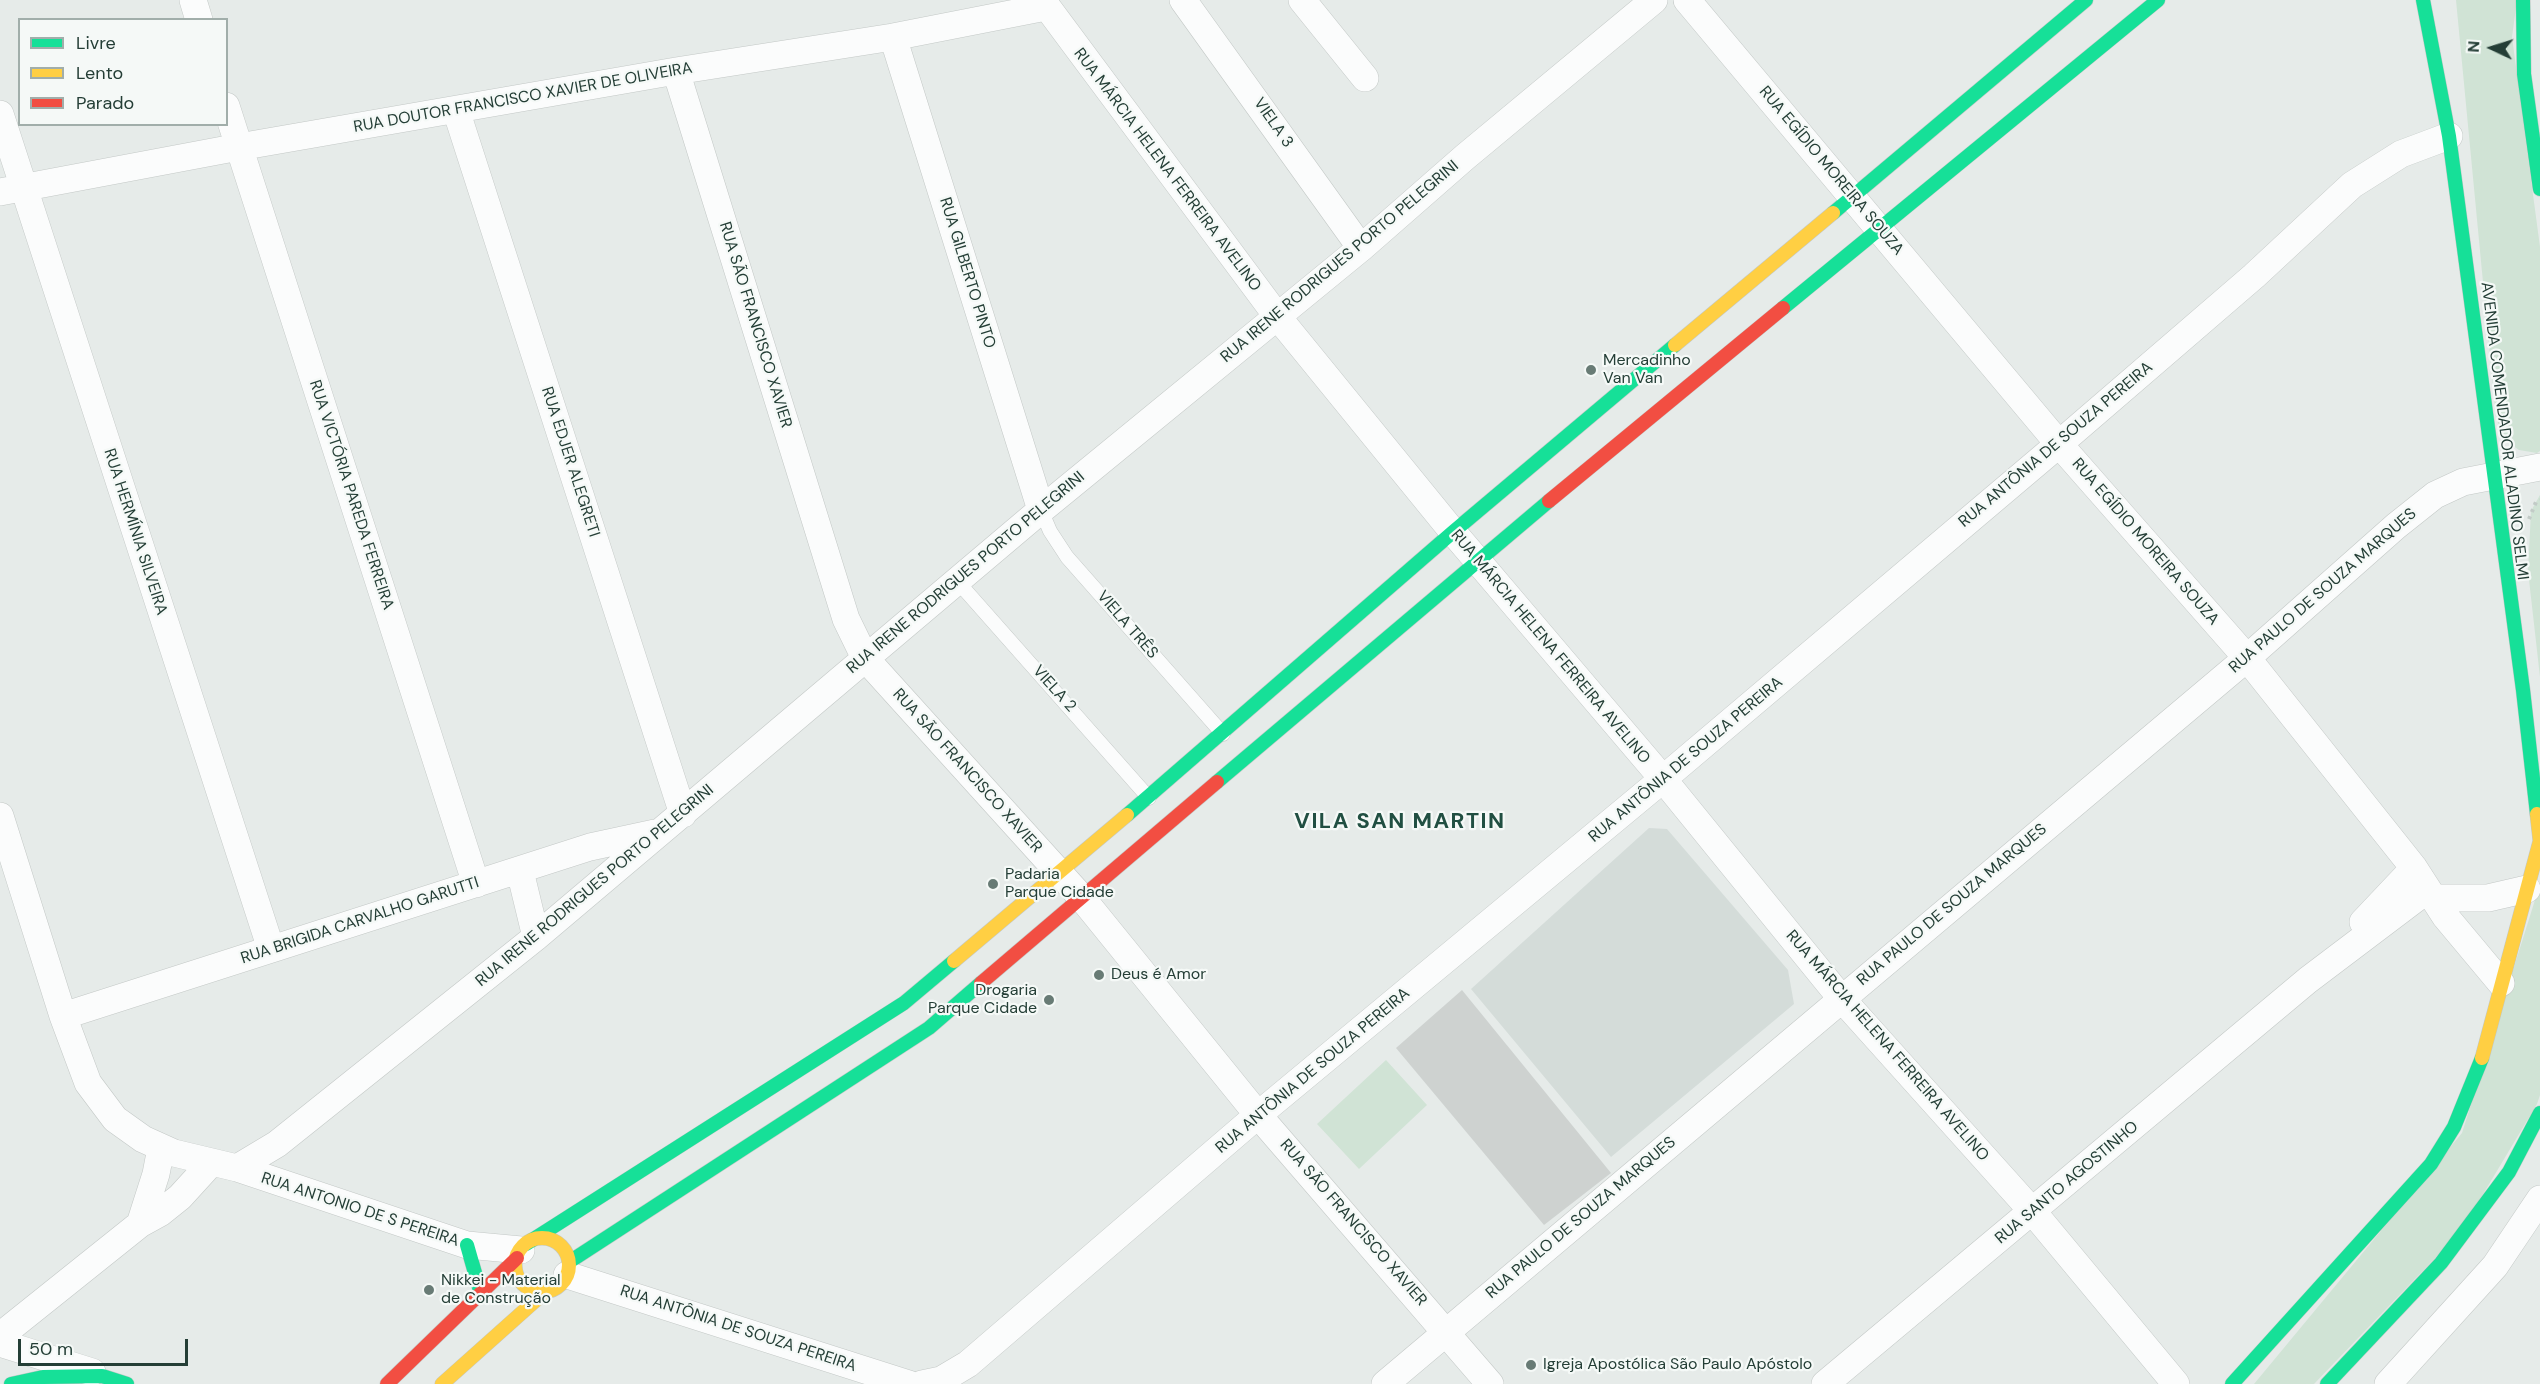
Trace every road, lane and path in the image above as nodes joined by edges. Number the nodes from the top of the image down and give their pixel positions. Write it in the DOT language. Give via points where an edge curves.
graph roads {
  1 [pos="193,0"];
  2 [pos="1183,0"];
  3 [pos="1302,0"];
  4 [pos="1654,0"];
  5 [pos="1688,0"];
  6 [pos="2086,0"];
  7 [pos="2158,0"];
  8 [pos="2423,0"];
  9 [pos="2523,0"];
  10 [pos="1044,3"];
  11 [pos="198,18"];
  12 [pos="892,37"];
  13 [pos="676,71"];
  14 [pos="1365,78"];
  15 [pos="456,110"];
  16 [pos="228,112"];
  17 [pos="0,114"];
  18 [pos="2448,136"];
  19 [pos="239,147"];
  20 [pos="2540,189"];
  21 [pos="11,190"];
  22 [pos="1854,196"];
  23 [pos="1878,228"];
  24 [pos="1361,248"];
  25 [pos="1277,316"];
  26 [pos="2059,444"];
  27 [pos="2540,467"];
  28 [pos="2494,477"];
  29 [pos="1041,510"];
  30 [pos="1453,532"];
  31 [pos="1478,559"];
  32 [pos="958,582"];
  33 [pos="865,658"];
  34 [pos="2247,658"];
  35 [pos="1223,734"];
  36 [pos="1663,779"];
  37 [pos="1149,798"];
  38 [pos="683,814"];
  39 [pos="0,816"];
  40 [pos="660,832"];
  41 [pos="520,871"];
  42 [pos="1060,874"];
  43 [pos="477,884"];
  44 [pos="2425,885"];
  45 [pos="2527,889"];
  46 [pos="1082,898"];
  47 [pos="536,937"];
  48 [pos="271,949"];
  49 [pos="2501,983"];
  50 [pos="1841,998"];
  51 [pos="63,1016"];
  52 [pos="2540,1113"];
  53 [pos="1258,1115"];
  54 [pos="276,1144"];
  55 [pos="161,1148"];
  56 [pos="224,1166"];
  57 [pos="276,1182"];
  58 [pos="2540,1199"];
  59 [pos="2033,1212"];
  60 [pos="140,1224"];
  61 [pos="467,1245"];
  62 [pos="521,1250"];
  63 [pos="568,1268"];
  64 [pos="545,1292"];
  65 [pos="481,1294"];
  66 [pos="1447,1331"];
  67 [pos="0,1336"];
  68 [pos="0,1343"];
  69 [pos="102,1376"];
  70 [pos="11,1384"];
  71 [pos="127,1384"];
  72 [pos="387,1384"];
  73 [pos="442,1384"];
  74 [pos="909,1384"];
  75 [pos="922,1384"];
  76 [pos="1385,1384"];
  77 [pos="1490,1384"];
  78 [pos="1825,1384"];
  79 [pos="2176,1384"];
  80 [pos="2232,1384"];
  81 [pos="2327,1384"];
  82 [pos="2388,1384"];
  1 -- 11 [label="street"];
  2 -- 24 [label="street, VIELA 3"];
  3 -- 14 [label="street"];
  4 -- 24 [label="street, RUA IRENE RODRIGUES PORTO PELEGRINI"];
  5 -- 22 [label="street, RUA EGÍDIO MOREIRA SOUZA"];
  6 -- 22 [label="main road"];
  7 -- 23 [label="main road"];
  8 -- 18 [label="main road, AVENIDA COMENDADOR ALADINO SELMI"];
  9 -- 20 [label="main road" via="2524,74"];
  10 -- 12 [label="street, RUA DOUTOR FRANCISCO XAVIER DE OLIVEIRA"];
  10 -- 25 [label="street, RUA MÁRCIA HELENA FERREIRA AVELINO"];
  12 -- 13 [label="street, RUA DOUTOR FRANCISCO XAVIER DE OLIVEIRA"];
  12 -- 29 [label="street, RUA GILBERTO PINTO"];
  13 -- 15 [label="street, RUA DOUTOR FRANCISCO XAVIER DE OLIVEIRA"];
  13 -- 33 [label="street, RUA SÃO FRANCISCO XAVIER" via="846,619"];
  15 -- 19 [label="street, RUA DOUTOR FRANCISCO XAVIER DE OLIVEIRA"];
  15 -- 38 [label="street, RUA EDJER ALEGRETI"];
  16 -- 19 [label="street, RUA VICTÓRIA PAREDA FERREIRA"];
  17 -- 21 [label="street, RUA HERMÍNIA SILVEIRA"];
  18 -- 26 [label="street, RUA ANTÔNIA DE SOUZA PEREIRA" via="2401,154 2352,185 2254,276"];
  18 -- 28 [label="main road, AVENIDA COMENDADOR ALADINO SELMI"];
  19 -- 21 [label="street, RUA DOUTOR FRANCISCO XAVIER DE OLIVEIRA"];
  19 -- 43 [label="street, RUA VICTÓRIA PAREDA FERREIRA"];
  21 -- 48 [label="street, RUA HERMÍNIA SILVEIRA"];
  22 -- 23 [label="street, RUA EGÍDIO MOREIRA SOUZA"];
  22 -- 30 [label="main road"];
  23 -- 26 [label="street, RUA EGÍDIO MOREIRA SOUZA"];
  23 -- 31 [label="main road"];
  24 -- 25 [label="street, RUA IRENE RODRIGUES PORTO PELEGRINI"];
  25 -- 29 [label="street, RUA IRENE RODRIGUES PORTO PELEGRINI"];
  25 -- 30 [label="street, RUA MÁRCIA HELENA FERREIRA AVELINO"];
  26 -- 34 [label="street, RUA EGÍDIO MOREIRA SOUZA"];
  26 -- 36 [label="street, RUA ANTÔNIA DE SOUZA PEREIRA"];
  27 -- 28 [label="street, RUA PAULO DE SOUZA MARQUES"];
  28 -- 34 [label="street, RUA PAULO DE SOUZA MARQUES" via="2463,482 2435,495"];
  28 -- 45 [label="main road, AVENIDA COMENDADOR ALADINO SELMI" via="2540,842"];
  29 -- 32 [label="street, RUA IRENE RODRIGUES PORTO PELEGRINI"];
  29 -- 35 [label="lane, VIELA TRÊS" via="1067,557"];
  30 -- 31 [label="street, RUA MÁRCIA HELENA FERREIRA AVELINO"];
  30 -- 35 [label="main road"];
  31 -- 36 [label="street, RUA MÁRCIA HELENA FERREIRA AVELINO"];
  31 -- 46 [label="main road"];
  32 -- 33 [label="street, RUA IRENE RODRIGUES PORTO PELEGRINI"];
  32 -- 37 [label="lane, VIELA 2"];
  33 -- 38 [label="street, RUA IRENE RODRIGUES PORTO PELEGRINI"];
  33 -- 42 [label="street, RUA SÃO FRANCISCO XAVIER"];
  34 -- 44 [label="street, RUA EGÍDIO MOREIRA SOUZA"];
  34 -- 50 [label="street, RUA PAULO DE SOUZA MARQUES"];
  35 -- 37 [label="main road"];
  36 -- 50 [label="street, RUA MÁRCIA HELENA FERREIRA AVELINO"];
  36 -- 53 [label="street, RUA ANTÔNIA DE SOUZA PEREIRA"];
  37 -- 42 [label="main road"];
  38 -- 40 [label="street, RUA IRENE RODRIGUES PORTO PELEGRINI"];
  39 -- 51 [label="street, RUA ANTONIO DE S PEREIRA"];
  40 -- 41 [label="street, RUA BRIGIDA CARVALHO GARUTTI" via="590,848"];
  40 -- 47 [label="street, RUA IRENE RODRIGUES PORTO PELEGRINI"];
  41 -- 43 [label="street, RUA BRIGIDA CARVALHO GARUTTI"];
  41 -- 47 [label="street"];
  42 -- 46 [label="street, RUA SÃO FRANCISCO XAVIER"];
  42 -- 62 [label="main road" via="904,1003"];
  43 -- 48 [label="street, RUA BRIGIDA CARVALHO GARUTTI"];
  44 -- 45 [label="street" via="2488,898"];
  44 -- 49 [label="street, RUA EGÍDIO MOREIRA SOUZA"];
  44 -- 59 [label="street, RUA SANTO AGOSTINHO"];
  45 -- 49 [label="main road, AVENIDA COMENDADOR ALADINO SELMI"];
  46 -- 53 [label="street, RUA SÃO FRANCISCO XAVIER"];
  46 -- 63 [label="main road" via="929,1028"];
  47 -- 54 [label="street, RUA IRENE RODRIGUES PORTO PELEGRINI"];
  48 -- 51 [label="street, RUA BRIGIDA CARVALHO GARUTTI"];
  49 -- 80 [label="main road, AVENIDA COMENDADOR ALADINO SELMI" via="2471,1089 2431,1164"];
  50 -- 59 [label="street, RUA MÁRCIA HELENA FERREIRA AVELINO"];
  50 -- 66 [label="street, RUA PAULO DE SOUZA MARQUES"];
  51 -- 55 [label="street, RUA ANTONIO DE S PEREIRA" via="88,1083 115,1119"];
  52 -- 81 [label="main road" via="2509,1172 2441,1263"];
  53 -- 66 [label="street, RUA SÃO FRANCISCO XAVIER"];
  53 -- 75 [label="street, RUA ANTÔNIA DE SOUZA PEREIRA" via="968,1364 941,1380"];
  54 -- 56 [label="street, RUA IRENE RODRIGUES PORTO PELEGRINI"];
  54 -- 57 [label="street"];
  55 -- 56 [label="street, RUA ANTONIO DE S PEREIRA"];
  55 -- 60 [label="street"];
  56 -- 57 [label="street, RUA ANTONIO DE S PEREIRA"];
  56 -- 60 [label="street, RUA IRENE RODRIGUES PORTO PELEGRINI"];
  57 -- 61 [label="street, RUA ANTONIO DE S PEREIRA"];
  58 -- 82 [label="street" via="2495,1266"];
  59 -- 78 [label="street, RUA SANTO AGOSTINHO"];
  59 -- 79 [label="street, RUA MÁRCIA HELENA FERREIRA AVELINO"];
  60 -- 67 [label="street, RUA IRENE RODRIGUES PORTO PELEGRINI"];
  61 -- 62 [label="street, RUA ANTONIO DE S PEREIRA"];
  61 -- 65 [label="main road"];
  62 -- 63 [label="main road" via="534,1239 553,1240 566,1253"];
  62 -- 64 [label="main road" via="517,1275 536,1292"];
  62 -- 65 [label="main road"];
  63 -- 64 [label="main road" via="562,1283"];
  63 -- 74 [label="street, RUA ANTÔNIA DE SOUZA PEREIRA"];
  64 -- 73 [label="main road"];
  65 -- 72 [label="main road"];
  66 -- 76 [label="street, RUA PAULO DE SOUZA MARQUES"];
  66 -- 77 [label="street, RUA SÃO FRANCISCO XAVIER"];
  68 -- 69 [label="street"];
  69 -- 70 [label="main road" via="43,1377"];
  69 -- 71 [label="main road"];
}
